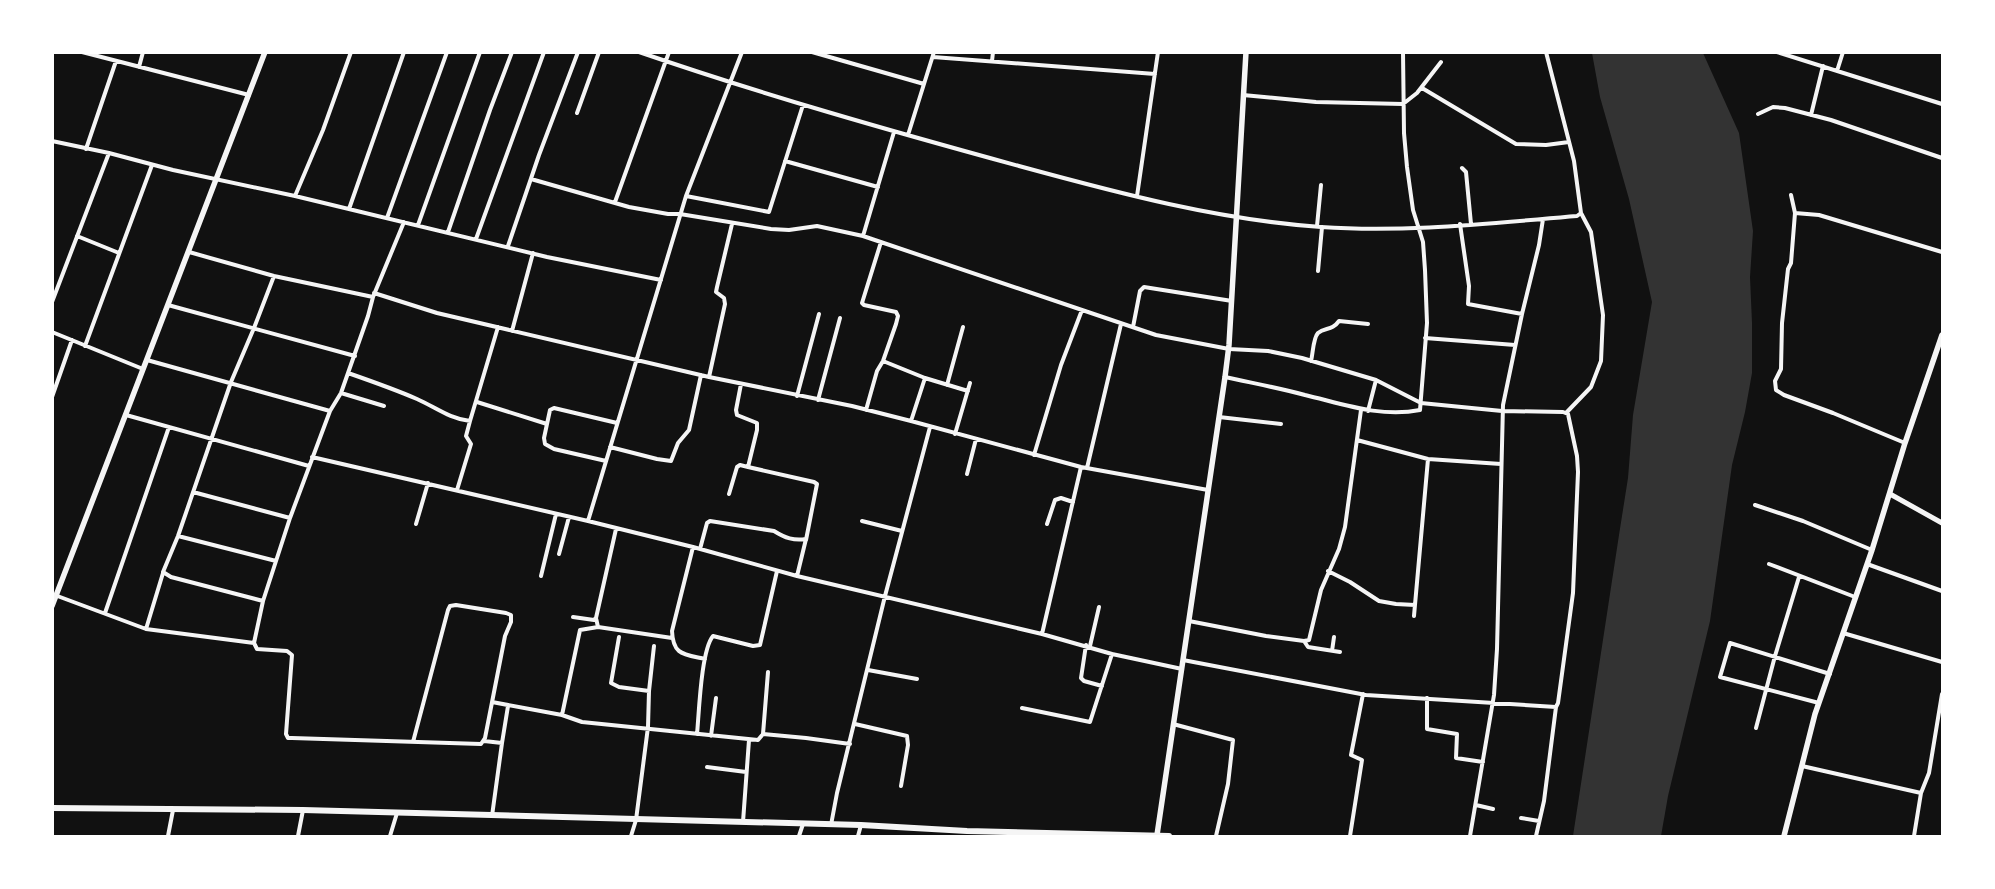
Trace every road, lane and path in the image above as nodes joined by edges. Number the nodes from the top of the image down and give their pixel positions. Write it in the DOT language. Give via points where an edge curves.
graph roads {
  1 [pos="82,52"];
  2 [pos="143,52"];
  3 [pos="265,52"];
  4 [pos="351,52"];
  5 [pos="404,52"];
  6 [pos="447,52"];
  7 [pos="480,52"];
  8 [pos="512,52"];
  9 [pos="544,52"];
  10 [pos="578,52"];
  11 [pos="599,52"];
  12 [pos="639,52"];
  13 [pos="669,52"];
  14 [pos="742,52"];
  15 [pos="812,52"];
  16 [pos="993,52"];
  17 [pos="1158,52"];
  18 [pos="1246,52"];
  19 [pos="1403,52"];
  20 [pos="1546,52"];
  21 [pos="1777,52"];
  22 [pos="1843,52"];
  23 [pos="934,55"];
  24 [pos="116,61"];
  25 [pos="992,61"];
  26 [pos="666,62"];
  27 [pos="1441,62"];
  28 [pos="1823,66"];
  29 [pos="139,67"];
  30 [pos="1837,71"];
  31 [pos="1155,74"];
  32 [pos="730,83"];
  33 [pos="924,84"];
  34 [pos="1422,88"];
  35 [pos="249,95"];
  36 [pos="1243,95"];
  37 [pos="1403,104"];
  38 [pos="1942,104"];
  39 [pos="803,105"];
  40 [pos="577,113"];
  41 [pos="1758,114"];
  42 [pos="1811,115"];
  43 [pos="894,132"];
  44 [pos="908,135"];
  45 [pos="52,141"];
  46 [pos="1569,142"];
  47 [pos="86,148"];
  48 [pos="109,153"];
  49 [pos="1942,158"];
  50 [pos="786,160"];
  51 [pos="152,165"];
  52 [pos="1462,168"];
  53 [pos="531,179"];
  54 [pos="217,180"];
  55 [pos="1321,185"];
  56 [pos="878,187"];
  57 [pos="1791,195"];
  58 [pos="295,196"];
  59 [pos="686,196"];
  60 [pos="1137,196"];
  61 [pos="615,202"];
  62 [pos="349,209"];
  63 [pos="1582,213"];
  64 [pos="1795,213"];
  65 [pos="680,214"];
  66 [pos="1236,217"];
  67 [pos="387,218"];
  68 [pos="1543,219"];
  69 [pos="404,222"];
  70 [pos="732,224"];
  71 [pos="1460,224"];
  72 [pos="1471,224"];
  73 [pos="418,225"];
  74 [pos="1319,227"];
  75 [pos="1420,228"];
  76 [pos="448,232"];
  77 [pos="78,236"];
  78 [pos="863,236"];
  79 [pos="476,239"];
  80 [pos="881,242"];
  81 [pos="508,246"];
  82 [pos="188,252"];
  83 [pos="1942,252"];
  84 [pos="119,253"];
  85 [pos="533,253"];
  86 [pos="1318,271"];
  87 [pos="274,276"];
  88 [pos="661,280"];
  89 [pos="373,296"];
  90 [pos="1232,301"];
  91 [pos="52,302"];
  92 [pos="168,305"];
  93 [pos="1082,310"];
  94 [pos="819,314"];
  95 [pos="1522,314"];
  96 [pos="840,318"];
  97 [pos="1121,324"];
  98 [pos="1368,324"];
  99 [pos="498,327"];
  100 [pos="963,327"];
  101 [pos="1133,327"];
  102 [pos="254,328"];
  103 [pos="512,330"];
  104 [pos="52,332"];
  105 [pos="1942,335"];
  106 [pos="1425,338"];
  107 [pos="72,340"];
  108 [pos="1515,345"];
  109 [pos="85,346"];
  110 [pos="1229,349"];
  111 [pos="355,356"];
  112 [pos="638,359"];
  113 [pos="147,360"];
  114 [pos="883,361"];
  115 [pos="1311,361"];
  116 [pos="143,370"];
  117 [pos="348,372"];
  118 [pos="701,375"];
  119 [pos="709,377"];
  120 [pos="1226,377"];
  121 [pos="925,378"];
  122 [pos="1376,380"];
  123 [pos="230,382"];
  124 [pos="970,383"];
  125 [pos="741,384"];
  126 [pos="947,385"];
  127 [pos="968,391"];
  128 [pos="341,393"];
  129 [pos="797,396"];
  130 [pos="52,397"];
  131 [pos="818,400"];
  132 [pos="477,402"];
  133 [pos="1421,403"];
  134 [pos="384,406"];
  135 [pos="866,410"];
  136 [pos="1362,410"];
  137 [pos="1368,410"];
  138 [pos="330,411"];
  139 [pos="1502,411"];
  140 [pos="1566,413"];
  141 [pos="126,415"];
  142 [pos="1219,417"];
  143 [pos="470,421"];
  144 [pos="911,421"];
  145 [pos="617,423"];
  146 [pos="547,424"];
  147 [pos="1281,424"];
  148 [pos="169,427"];
  149 [pos="930,427"];
  150 [pos="955,434"];
  151 [pos="211,438"];
  152 [pos="976,439"];
  153 [pos="1357,440"];
  154 [pos="1905,443"];
  155 [pos="610,447"];
  156 [pos="1034,455"];
  157 [pos="312,457"];
  158 [pos="1428,459"];
  159 [pos="606,462"];
  160 [pos="1501,464"];
  161 [pos="309,466"];
  162 [pos="748,467"];
  163 [pos="1081,467"];
  164 [pos="1088,468"];
  165 [pos="967,474"];
  166 [pos="428,483"];
  167 [pos="457,490"];
  168 [pos="1208,490"];
  169 [pos="193,492"];
  170 [pos="729,494"];
  171 [pos="1890,494"];
  172 [pos="1073,502"];
  173 [pos="1755,504"];
  174 [pos="556,514"];
  175 [pos="569,517"];
  176 [pos="290,518"];
  177 [pos="588,521"];
  178 [pos="862,522"];
  179 [pos="1942,523"];
  180 [pos="416,524"];
  181 [pos="1047,524"];
  182 [pos="616,529"];
  183 [pos="902,531"];
  184 [pos="178,536"];
  185 [pos="806,540"];
  186 [pos="693,547"];
  187 [pos="700,549"];
  188 [pos="1872,550"];
  189 [pos="559,554"];
  190 [pos="276,561"];
  191 [pos="1769,564"];
  192 [pos="1867,564"];
  193 [pos="777,571"];
  194 [pos="1328,571"];
  195 [pos="163,573"];
  196 [pos="541,576"];
  197 [pos="798,576"];
  198 [pos="1799,577"];
  199 [pos="1942,591"];
  200 [pos="54,595"];
  201 [pos="885,596"];
  202 [pos="1855,597"];
  203 [pos="263,601"];
  204 [pos="1415,605"];
  205 [pos="52,606"];
  206 [pos="1099,607"];
  207 [pos="105,613"];
  208 [pos="1414,616"];
  209 [pos="573,617"];
  210 [pos="596,618"];
  211 [pos="1189,621"];
  212 [pos="598,627"];
  213 [pos="146,628"];
  214 [pos="1843,633"];
  215 [pos="1042,634"];
  216 [pos="619,637"];
  217 [pos="1334,637"];
  218 [pos="672,638"];
  219 [pos="1304,641"];
  220 [pos="254,643"];
  221 [pos="654,646"];
  222 [pos="1088,646"];
  223 [pos="1332,651"];
  224 [pos="1340,652"];
  225 [pos="1112,654"];
  226 [pos="1775,656"];
  227 [pos="705,659"];
  228 [pos="1183,660"];
  229 [pos="1942,662"];
  230 [pos="1182,669"];
  231 [pos="868,670"];
  232 [pos="768,672"];
  233 [pos="1830,674"];
  234 [pos="917,679"];
  235 [pos="1102,686"];
  236 [pos="1766,689"];
  237 [pos="649,691"];
  238 [pos="1363,694"];
  239 [pos="1942,694"];
  240 [pos="716,698"];
  241 [pos="1427,698"];
  242 [pos="492,702"];
  243 [pos="1493,703"];
  244 [pos="1819,703"];
  245 [pos="508,706"];
  246 [pos="1556,707"];
  247 [pos="1022,708"];
  248 [pos="1941,710"];
  249 [pos="562,715"];
  250 [pos="855,724"];
  251 [pos="1173,724"];
  252 [pos="648,728"];
  253 [pos="1756,728"];
  254 [pos="697,734"];
  255 [pos="763,734"];
  256 [pos="711,736"];
  257 [pos="749,740"];
  258 [pos="484,741"];
  259 [pos="413,742"];
  260 [pos="502,743"];
  261 [pos="850,744"];
  262 [pos="1484,762"];
  263 [pos="1802,766"];
  264 [pos="707,767"];
  265 [pos="746,772"];
  266 [pos="901,786"];
  267 [pos="1921,793"];
  268 [pos="1476,805"];
  269 [pos="52,808"];
  270 [pos="1493,809"];
  271 [pos="173,810"];
  272 [pos="303,810"];
  273 [pos="397,813"];
  274 [pos="492,816"];
  275 [pos="1521,818"];
  276 [pos="636,820"];
  277 [pos="1539,821"];
  278 [pos="742,822"];
  279 [pos="803,824"];
  280 [pos="831,825"];
  281 [pos="861,825"];
  282 [pos="966,834"];
  283 [pos="1053,835"];
  284 [pos="168,836"];
  285 [pos="298,836"];
  286 [pos="390,836"];
  287 [pos="631,836"];
  288 [pos="799,836"];
  289 [pos="858,836"];
  290 [pos="1156,836"];
  291 [pos="1169,836"];
  292 [pos="1216,836"];
  293 [pos="1350,836"];
  294 [pos="1470,836"];
  295 [pos="1536,836"];
  296 [pos="1784,836"];
  297 [pos="1914,836"];
  1 -- 24 [label="street"];
  2 -- 29 [label="street"];
  3 -- 35 [label="main road"];
  4 -- 58 [label="street"];
  5 -- 62 [label="street"];
  6 -- 67 [label="street"];
  7 -- 73 [label="street"];
  8 -- 76 [label="street"];
  9 -- 79 [label="street"];
  10 -- 53 [label="street"];
  11 -- 40 [label="street"];
  12 -- 26 [label="street"];
  13 -- 26 [label="street"];
  14 -- 32 [label="street"];
  15 -- 33 [label="street"];
  16 -- 25 [label="street"];
  17 -- 31 [label="street"];
  18 -- 36 [label="main road"];
  19 -- 37 [label="street"];
  20 -- 46 [label="street"];
  21 -- 28 [label="street"];
  22 -- 30 [label="street"];
  23 -- 25 [label="street"];
  23 -- 33 [label="street"];
  24 -- 29 [label="street"];
  24 -- 47 [label="street"];
  25 -- 31 [label="street"];
  26 -- 32 [label="street"];
  26 -- 61 [label="street"];
  27 -- 34 [label="street"];
  28 -- 30 [label="street"];
  28 -- 42 [label="street"];
  29 -- 35 [label="street"];
  30 -- 38 [label="street"];
  31 -- 60 [label="street"];
  32 -- 39 [label="street"];
  32 -- 59 [label="street"];
  33 -- 44 [label="street"];
  34 -- 37 [label="street"];
  34 -- 46 [label="street" via="1516,144"];
  35 -- 54 [label="main road"];
  36 -- 37 [label="street" via="1316,102"];
  36 -- 66 [label="main road"];
  37 -- 75 [label="street" via="1411,196"];
  39 -- 43 [label="street"];
  39 -- 50 [label="street"];
  41 -- 42 [label="street" via="1776,107"];
  42 -- 49 [label="street"];
  43 -- 44 [label="street"];
  43 -- 56 [label="street"];
  44 -- 60 [label="street"];
  45 -- 47 [label="street"];
  46 -- 63 [label="street"];
  47 -- 48 [label="street"];
  48 -- 51 [label="street"];
  48 -- 77 [label="street"];
  50 -- 56 [label="street"];
  50 -- 59 [label="street" via="769,212"];
  51 -- 54 [label="street"];
  51 -- 84 [label="street"];
  52 -- 72 [label="street" via="1466,172"];
  53 -- 61 [label="street"];
  53 -- 81 [label="street"];
  54 -- 58 [label="street"];
  54 -- 82 [label="main road"];
  55 -- 74 [label="street"];
  56 -- 78 [label="street"];
  57 -- 64 [label="street"];
  58 -- 62 [label="street"];
  59 -- 65 [label="street"];
  60 -- 66 [label="street"];
  61 -- 65 [label="street"];
  62 -- 67 [label="street"];
  63 -- 68 [label="street"];
  63 -- 140 [label="street" via="1590,232 1603,315 1601,361 1591,387"];
  64 -- 83 [label="street" via="1819,215"];
  64 -- 154 [label="street" via="1781,369 1775,382 1778,392"];
  65 -- 70 [label="street"];
  65 -- 88 [label="street"];
  66 -- 74 [label="street"];
  66 -- 90 [label="main road"];
  67 -- 69 [label="street"];
  68 -- 72 [label="street"];
  68 -- 95 [label="street"];
  69 -- 73 [label="street"];
  69 -- 89 [label="street"];
  70 -- 78 [label="street" via="789,230 817,226"];
  70 -- 119 [label="street" via="716,292 724,298 725,304"];
  71 -- 72 [label="street"];
  71 -- 75 [label="street"];
  71 -- 95 [label="street" via="1469,286 1468,304"];
  73 -- 76 [label="street"];
  74 -- 75 [label="street"];
  74 -- 86 [label="street"];
  75 -- 106 [label="street" via="1425,270"];
  76 -- 79 [label="street"];
  77 -- 84 [label="street"];
  77 -- 91 [label="street"];
  78 -- 80 [label="street"];
  79 -- 81 [label="street"];
  80 -- 93 [label="street"];
  80 -- 114 [label="street" via="862,303 898,313"];
  81 -- 85 [label="street"];
  82 -- 87 [label="street"];
  82 -- 92 [label="main road"];
  84 -- 109 [label="street"];
  85 -- 88 [label="street"];
  85 -- 103 [label="street"];
  87 -- 89 [label="street"];
  87 -- 102 [label="street"];
  88 -- 112 [label="street"];
  89 -- 99 [label="street"];
  89 -- 111 [label="street"];
  90 -- 101 [label="street" via="1144,288 1140,290"];
  90 -- 110 [label="main road"];
  92 -- 102 [label="street"];
  92 -- 113 [label="main road"];
  93 -- 97 [label="street"];
  93 -- 156 [label="street" via="1061,365"];
  94 -- 129 [label="street"];
  95 -- 108 [label="street"];
  96 -- 131 [label="street"];
  97 -- 101 [label="street"];
  97 -- 164 [label="street"];
  98 -- 115 [label="street" via="1339,321 1333,328 1319,333"];
  99 -- 103 [label="street"];
  99 -- 132 [label="street"];
  100 -- 126 [label="street"];
  101 -- 110 [label="street" via="1177,340"];
  102 -- 111 [label="street"];
  102 -- 123 [label="street"];
  103 -- 112 [label="street"];
  104 -- 107 [label="street"];
  105 -- 154 [label="main road"];
  106 -- 108 [label="street"];
  106 -- 133 [label="street"];
  107 -- 109 [label="street"];
  107 -- 130 [label="street"];
  108 -- 139 [label="street"];
  109 -- 116 [label="street"];
  110 -- 115 [label="street" via="1268,351"];
  110 -- 120 [label="main road"];
  111 -- 117 [label="street"];
  112 -- 118 [label="street"];
  112 -- 145 [label="street"];
  113 -- 116 [label="main road"];
  113 -- 123 [label="street"];
  114 -- 121 [label="street"];
  114 -- 135 [label="street"];
  115 -- 122 [label="street"];
  116 -- 141 [label="main road"];
  117 -- 128 [label="street"];
  117 -- 143 [label="street" via="417,399 450,417"];
  118 -- 119 [label="street"];
  118 -- 155 [label="street" via="689,430 678,443 671,461"];
  119 -- 125 [label="street"];
  120 -- 136 [label="street"];
  120 -- 142 [label="main road"];
  121 -- 126 [label="street"];
  121 -- 144 [label="street"];
  122 -- 133 [label="street"];
  122 -- 137 [label="street"];
  123 -- 138 [label="street"];
  123 -- 151 [label="street"];
  124 -- 127 [label="street"];
  125 -- 129 [label="street"];
  125 -- 162 [label="street" via="737,415 757,423"];
  126 -- 127 [label="street"];
  127 -- 150 [label="street"];
  128 -- 134 [label="street"];
  128 -- 138 [label="street"];
  129 -- 131 [label="street"];
  131 -- 135 [label="street"];
  132 -- 143 [label="street"];
  132 -- 146 [label="street"];
  133 -- 137 [label="street" via="1418,411"];
  133 -- 139 [label="street"];
  135 -- 144 [label="street"];
  136 -- 137 [label="street"];
  136 -- 153 [label="street"];
  138 -- 157 [label="street"];
  139 -- 140 [label="street"];
  139 -- 160 [label="street"];
  140 -- 246 [label="street" via="1578,472 1573,593"];
  141 -- 148 [label="street"];
  141 -- 200 [label="main road"];
  142 -- 147 [label="street"];
  142 -- 168 [label="main road"];
  143 -- 167 [label="street" via="466,436 471,444"];
  144 -- 149 [label="street"];
  145 -- 146 [label="street" via="553,408"];
  145 -- 155 [label="street"];
  146 -- 159 [label="street" via="545,444"];
  148 -- 151 [label="street"];
  148 -- 207 [label="street"];
  149 -- 150 [label="street"];
  149 -- 183 [label="street"];
  150 -- 152 [label="street"];
  151 -- 161 [label="street"];
  151 -- 169 [label="street"];
  152 -- 156 [label="street"];
  152 -- 165 [label="street"];
  153 -- 158 [label="street"];
  153 -- 194 [label="street" via="1345,527"];
  154 -- 171 [label="main road"];
  155 -- 159 [label="street"];
  156 -- 163 [label="street"];
  157 -- 161 [label="street"];
  157 -- 166 [label="street"];
  158 -- 160 [label="street"];
  158 -- 204 [label="street"];
  159 -- 177 [label="street"];
  160 -- 243 [label="street" via="1498,649"];
  161 -- 176 [label="street"];
  162 -- 170 [label="street" via="736,467"];
  162 -- 185 [label="street" via="817,484"];
  163 -- 164 [label="street"];
  163 -- 172 [label="street"];
  164 -- 168 [label="street"];
  166 -- 167 [label="street"];
  166 -- 180 [label="street"];
  167 -- 174 [label="street"];
  168 -- 211 [label="main road"];
  169 -- 176 [label="street"];
  169 -- 184 [label="street"];
  171 -- 179 [label="street"];
  171 -- 188 [label="main road"];
  172 -- 181 [label="street" via="1061,498 1055,500"];
  172 -- 215 [label="street"];
  173 -- 188 [label="street"];
  174 -- 175 [label="street"];
  174 -- 196 [label="street"];
  175 -- 177 [label="street"];
  175 -- 189 [label="street"];
  176 -- 190 [label="street"];
  177 -- 182 [label="street"];
  178 -- 183 [label="street"];
  182 -- 186 [label="street"];
  182 -- 210 [label="street"];
  183 -- 201 [label="street"];
  184 -- 190 [label="street"];
  184 -- 195 [label="street"];
  185 -- 187 [label="street" via="710,520"];
  185 -- 197 [label="street"];
  186 -- 187 [label="street"];
  186 -- 218 [label="street"];
  187 -- 193 [label="street"];
  188 -- 192 [label="main road"];
  190 -- 203 [label="street"];
  191 -- 198 [label="street"];
  192 -- 199 [label="street"];
  192 -- 202 [label="main road"];
  193 -- 197 [label="street"];
  193 -- 227 [label="street" via="760,645 713,636"];
  194 -- 204 [label="street" via="1379,601"];
  194 -- 219 [label="street" via="1309,640"];
  195 -- 203 [label="street"];
  195 -- 213 [label="street"];
  197 -- 201 [label="street"];
  198 -- 202 [label="street"];
  198 -- 226 [label="street"];
  200 -- 205 [label="main road"];
  200 -- 207 [label="street"];
  201 -- 215 [label="street"];
  201 -- 231 [label="street"];
  202 -- 214 [label="main road"];
  203 -- 220 [label="street"];
  204 -- 208 [label="street"];
  206 -- 222 [label="street"];
  207 -- 213 [label="street"];
  209 -- 210 [label="street"];
  210 -- 212 [label="street"];
  211 -- 219 [label="street"];
  211 -- 228 [label="main road"];
  212 -- 218 [label="street"];
  212 -- 249 [label="street" via="580,630"];
  213 -- 220 [label="street"];
  214 -- 229 [label="street"];
  214 -- 233 [label="main road"];
  215 -- 222 [label="street"];
  216 -- 237 [label="street" via="611,683"];
  217 -- 223 [label="street"];
  218 -- 227 [label="street" via="678,651"];
  219 -- 223 [label="street" via="1307,646"];
  220 -- 259 [label="street" via="257,648 287,651 292,655 288,738"];
  221 -- 237 [label="street"];
  222 -- 225 [label="street"];
  222 -- 235 [label="street" via="1081,678"];
  223 -- 224 [label="street"];
  225 -- 230 [label="street"];
  225 -- 235 [label="street"];
  226 -- 233 [label="street"];
  226 -- 236 [label="street"];
  226 -- 236 [label="street" via="1731,642 1720,676"];
  227 -- 254 [label="street"];
  228 -- 230 [label="main road"];
  228 -- 238 [label="street"];
  230 -- 251 [label="main road"];
  231 -- 234 [label="street"];
  231 -- 250 [label="street"];
  232 -- 255 [label="street"];
  233 -- 244 [label="main road"];
  235 -- 247 [label="street" via="1092,720 1088,722"];
  236 -- 244 [label="street"];
  236 -- 253 [label="street"];
  237 -- 252 [label="street"];
  238 -- 241 [label="street"];
  238 -- 293 [label="street" via="1351,755 1362,760"];
  239 -- 248 [label="street"];
  240 -- 256 [label="street"];
  241 -- 243 [label="street"];
  241 -- 262 [label="street" via="1427,729 1457,734 1456,758"];
  242 -- 245 [label="street"];
  242 -- 258 [label="street"];
  242 -- 259 [label="street" via="511,615 450,606"];
  243 -- 246 [label="street"];
  243 -- 262 [label="street"];
  244 -- 263 [label="main road"];
  245 -- 249 [label="street"];
  245 -- 260 [label="street"];
  246 -- 277 [label="street"];
  248 -- 267 [label="street" via="1929,773"];
  249 -- 252 [label="street" via="582,722"];
  250 -- 261 [label="street"];
  250 -- 266 [label="street" via="907,736"];
  251 -- 290 [label="main road"];
  251 -- 292 [label="street" via="1232,740 1228,784"];
  252 -- 254 [label="street"];
  252 -- 276 [label="street"];
  254 -- 256 [label="street"];
  255 -- 257 [label="street" via="760,739"];
  255 -- 261 [label="street"];
  256 -- 257 [label="street"];
  257 -- 265 [label="street"];
  258 -- 259 [label="street" via="479,744"];
  258 -- 260 [label="street"];
  260 -- 274 [label="street"];
  261 -- 280 [label="street"];
  262 -- 268 [label="street"];
  263 -- 267 [label="street"];
  263 -- 296 [label="main road"];
  264 -- 265 [label="street"];
  265 -- 278 [label="street"];
  267 -- 297 [label="street"];
  268 -- 270 [label="street"];
  268 -- 294 [label="street"];
  269 -- 271 [label="highway"];
  271 -- 272 [label="highway"];
  271 -- 284 [label="street"];
  272 -- 273 [label="highway"];
  272 -- 285 [label="street"];
  273 -- 274 [label="highway"];
  273 -- 286 [label="street"];
  274 -- 276 [label="highway"];
  275 -- 277 [label="street"];
  276 -- 278 [label="highway"];
  276 -- 287 [label="street"];
  277 -- 295 [label="street"];
  278 -- 279 [label="highway"];
  279 -- 280 [label="highway"];
  279 -- 288 [label="street"];
  280 -- 281 [label="highway"];
  281 -- 282 [label="highway"];
  281 -- 289 [label="street"];
  282 -- 283 [label="highway"];
  283 -- 290 [label="highway"];
  290 -- 291 [label="highway"];
}
